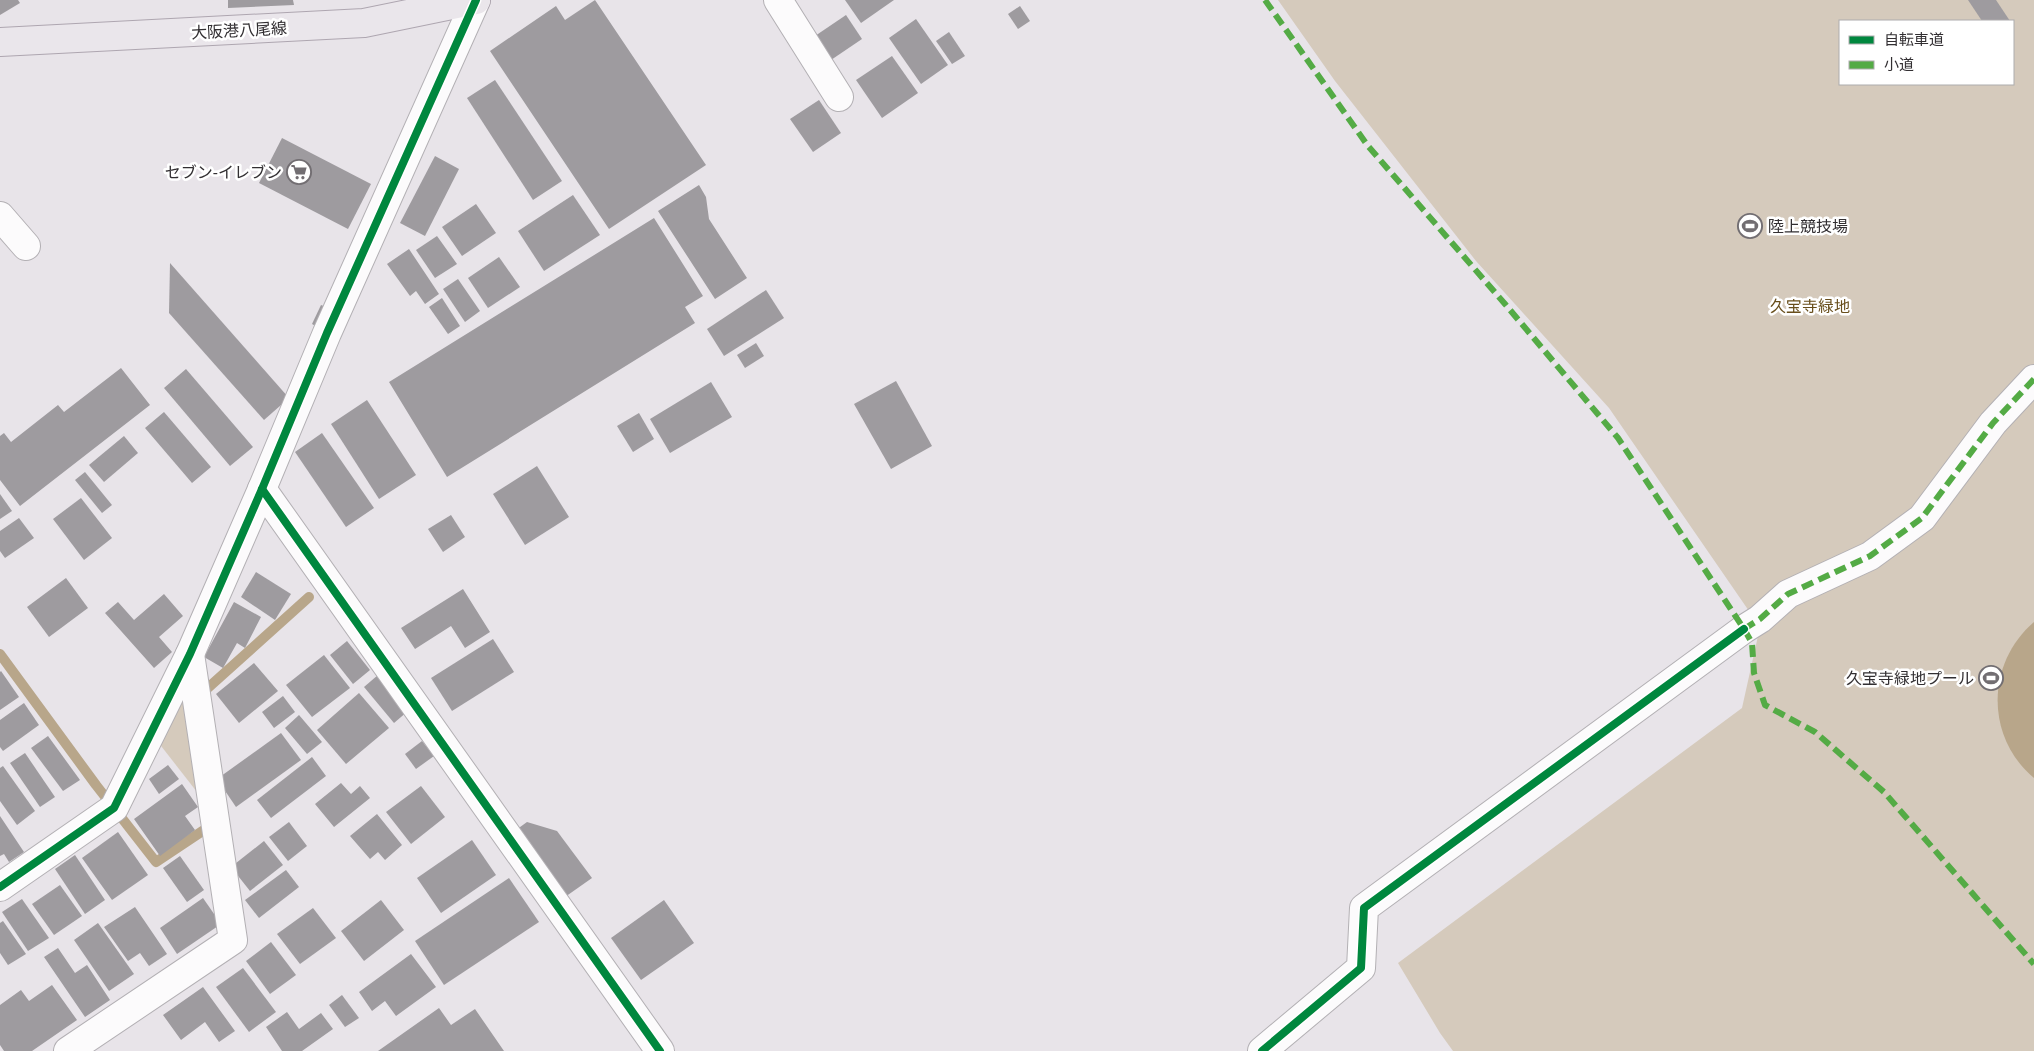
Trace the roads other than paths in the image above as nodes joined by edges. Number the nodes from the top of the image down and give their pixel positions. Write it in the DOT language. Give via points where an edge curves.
graph roads {
  1 [pos="476,0"];
  2 [pos="778,0"];
  3 [pos="0,42"];
  4 [pos="839,97"];
  5 [pos="0,216"];
  6 [pos="26,246"];
  7 [pos="2034,379"];
  8 [pos="262,489"];
  9 [pos="190,654"];
  10 [pos="0,887"];
  11 [pos="68,1051"];
  12 [pos="660,1051"];
  13 [pos="1262,1051"];
  1 -- 3 [label="main road, 大阪港八尾線" via="364,23"];
  1 -- 8 [label="street" via="327,333"];
  2 -- 4 [label="street"];
  5 -- 6 [label="street"];
  7 -- 13 [label="street" via="1993,423 1922,518 1870,556 1788,594 1760,619 1364,908 1361,968"];
  8 -- 9 [label="street"];
  8 -- 12 [label="street"];
  9 -- 10 [label="street" via="114,808"];
  9 -- 11 [label="street" via="232,940"];
}
